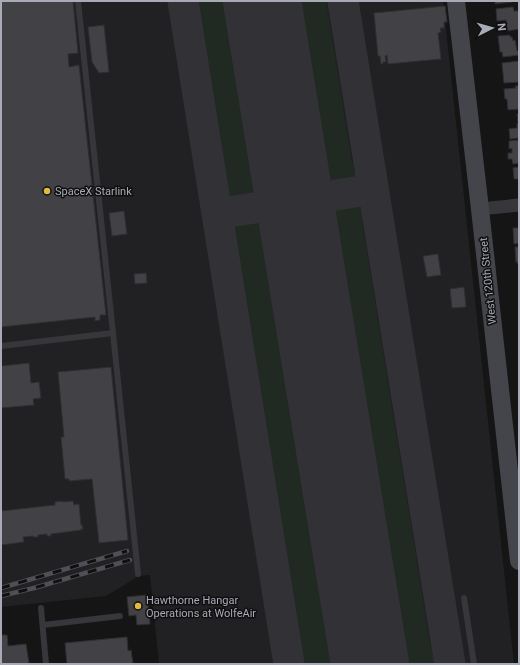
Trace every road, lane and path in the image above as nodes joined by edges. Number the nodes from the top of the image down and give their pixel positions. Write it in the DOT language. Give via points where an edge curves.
graph roads {
  1 [pos="78,1"];
  2 [pos="456,1"];
  3 [pos="519,206"];
  4 [pos="480,209"];
  5 [pos="113,333"];
  6 [pos="1,346"];
  7 [pos="519,561"];
  8 [pos="138,574"];
  9 [pos="464,598"];
  10 [pos="41,608"];
  11 [pos="120,616"];
  12 [pos="43,625"];
  13 [pos="46,664"];
  14 [pos="474,664"];
  1 -- 5 [label="lane"];
  2 -- 4 [label="main road, West 120th Street"];
  3 -- 4 [label="street"];
  4 -- 7 [label="main road, West 120th Street"];
  5 -- 6 [label="lane"];
  5 -- 8 [label="lane"];
  9 -- 14 [label="lane"];
  10 -- 12 [label="lane"];
  11 -- 12 [label="lane"];
  12 -- 13 [label="lane"];
}
